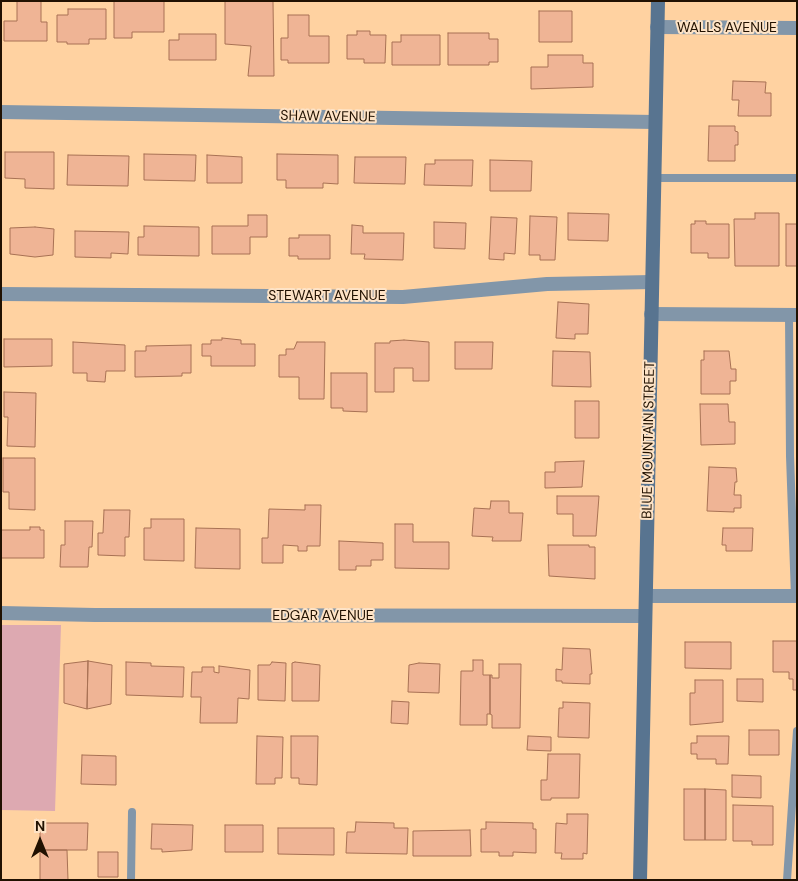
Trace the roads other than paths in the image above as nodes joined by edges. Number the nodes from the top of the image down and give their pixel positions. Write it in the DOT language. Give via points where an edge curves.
graph roads {
  1 [pos="658,1"];
  2 [pos="657,27"];
  3 [pos="797,28"];
  4 [pos="1,112"];
  5 [pos="654,122"];
  6 [pos="654,178"];
  7 [pos="797,178"];
  8 [pos="652,282"];
  9 [pos="1,294"];
  10 [pos="651,314"];
  11 [pos="793,315"];
  12 [pos="793,456"];
  13 [pos="646,596"];
  14 [pos="796,596"];
  15 [pos="1,613"];
  16 [pos="645,616"];
  17 [pos="797,731"];
  18 [pos="132,812"];
  19 [pos="131,880"];
  20 [pos="640,880"];
  21 [pos="786,880"];
  1 -- 2 [label="main road, BLUE MOUNTAIN STREET"];
  2 -- 3 [label="street, WALLS AVENUE"];
  2 -- 5 [label="main road, BLUE MOUNTAIN STREET"];
  4 -- 5 [label="street, SHAW AVENUE"];
  5 -- 6 [label="main road, BLUE MOUNTAIN STREET"];
  6 -- 7 [label="lane"];
  6 -- 8 [label="main road, BLUE MOUNTAIN STREET"];
  8 -- 9 [label="street, STEWART AVENUE" via="546,284 403,297"];
  8 -- 10 [label="main road, BLUE MOUNTAIN STREET"];
  10 -- 11 [label="street"];
  10 -- 13 [label="main road, BLUE MOUNTAIN STREET"];
  11 -- 12 [label="lane"];
  12 -- 14 [label="lane"];
  13 -- 14 [label="street"];
  13 -- 16 [label="main road, BLUE MOUNTAIN STREET"];
  15 -- 16 [label="street, EDGAR AVENUE"];
  16 -- 20 [label="main road, BLUE MOUNTAIN STREET"];
  17 -- 21 [label="lane"];
  18 -- 19 [label="lane"];
}
